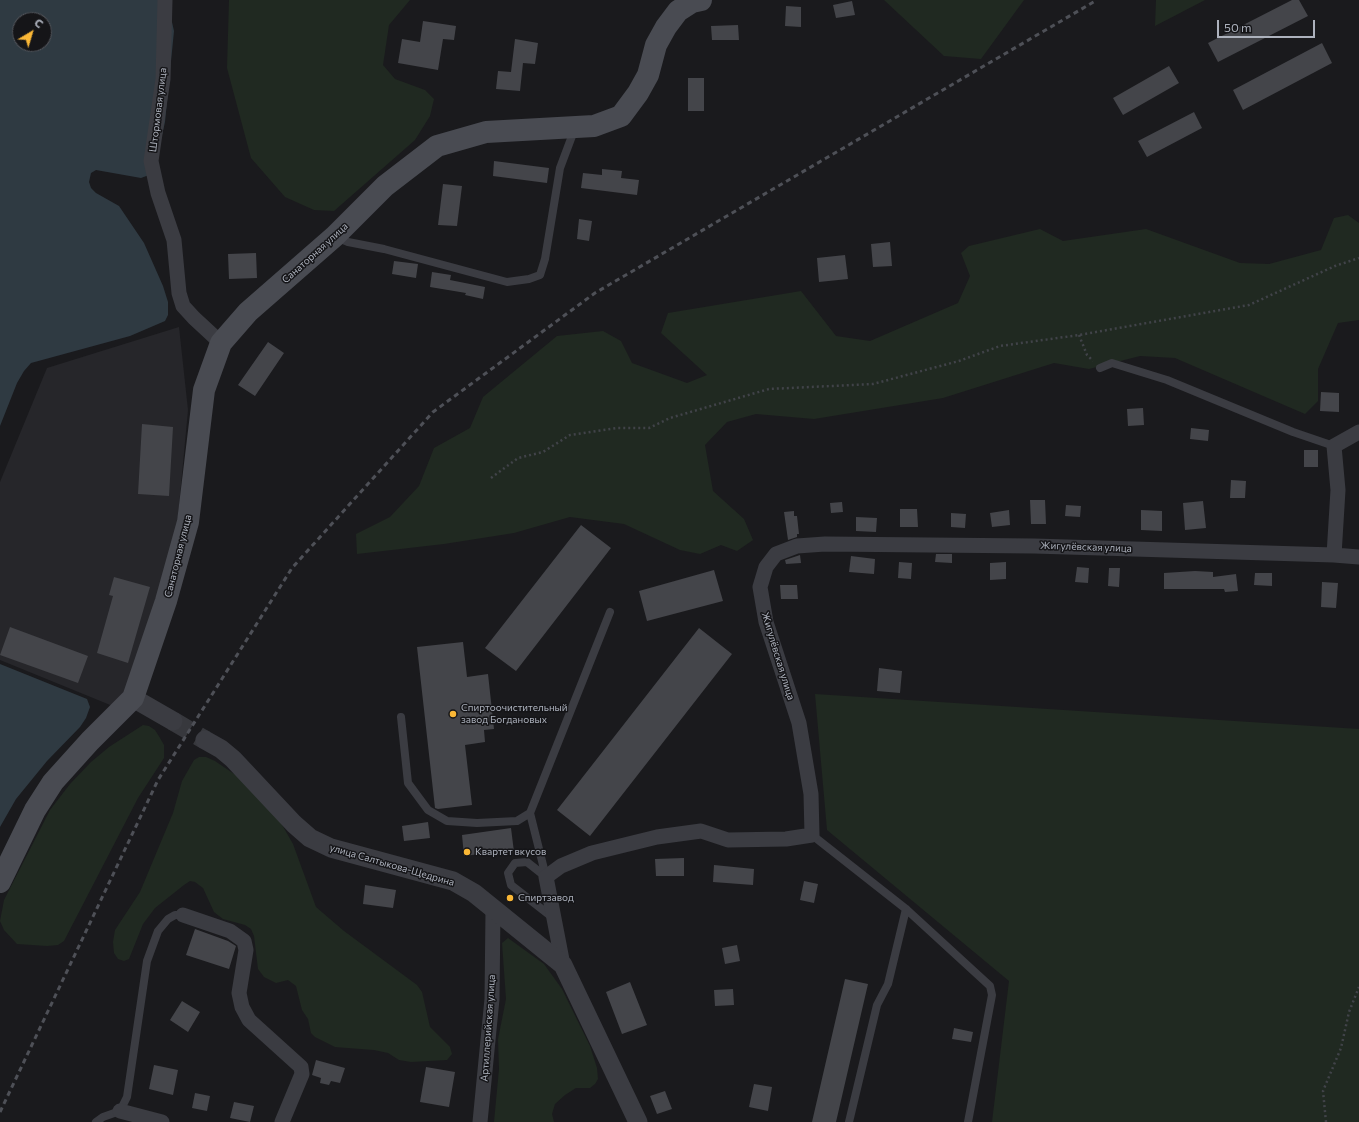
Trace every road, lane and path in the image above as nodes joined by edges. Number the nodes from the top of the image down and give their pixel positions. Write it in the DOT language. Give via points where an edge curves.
graph roads {
  1 [pos="164,0"];
  2 [pos="701,0"];
  3 [pos="576,127"];
  4 [pos="335,236"];
  5 [pos="1359,258"];
  6 [pos="1079,335"];
  7 [pos="221,343"];
  8 [pos="1100,368"];
  9 [pos="1359,432"];
  10 [pos="1334,446"];
  11 [pos="491,478"];
  12 [pos="1334,555"];
  13 [pos="1359,557"];
  14 [pos="610,612"];
  15 [pos="133,698"];
  16 [pos="401,717"];
  17 [pos="173,721"];
  18 [pos="205,740"];
  19 [pos="530,813"];
  20 [pos="812,835"];
  21 [pos="546,877"];
  22 [pos="0,882"];
  23 [pos="906,909"];
  24 [pos="493,910"];
  25 [pos="183,915"];
  26 [pos="554,918"];
  27 [pos="563,965"];
  28 [pos="1359,987"];
  29 [pos="120,1111"];
  30 [pos="96,1122"];
  31 [pos="162,1122"];
  32 [pos="282,1122"];
  33 [pos="480,1122"];
  34 [pos="638,1122"];
  35 [pos="849,1122"];
  36 [pos="968,1122"];
  37 [pos="1326,1122"];
  1 -- 7 [label="street, Штормовая улица" via="163,79 151,160 158,193 174,240 179,294 183,306"];
  2 -- 3 [label="main road, Санаторная улица" via="692,2 678,11 666,27 656,45 648,75 621,116 594,126"];
  3 -- 4 [label="main road, Санаторная улица" via="486,132 437,146 385,186"];
  3 -- 4 [label="lane" via="560,168 540,275 507,282 384,248 348,242"];
  4 -- 7 [label="main road, Санаторная улица" via="248,312"];
  5 -- 6 [label="path" via="1335,266 1250,305"];
  6 -- 8 [label="path" via="1087,355"];
  6 -- 11 [label="path" via="1000,346 959,361 873,384 769,389 670,418 648,428 617,428 570,435 543,452 518,458"];
  7 -- 15 [label="main road, Санаторная улица" via="204,390 188,522 166,601"];
  8 -- 10 [label="lane" via="1112,363 1167,380 1293,432"];
  9 -- 10 [label="street"];
  10 -- 12 [label="street" via="1338,490"];
  12 -- 13 [label="street, Жигулёвская улица"];
  12 -- 20 [label="street, Жигулёвская улица" via="1034,546 825,544 797,546 776,554 766,567 760,587 766,622 799,723 811,794"];
  14 -- 19 [label="lane"];
  15 -- 17 [label="street"];
  15 -- 22 [label="main road" via="53,782 34,810"];
  16 -- 19 [label="lane" via="408,783 428,810 447,821 477,823 517,821"];
  18 -- 24 [label="street, улица Салтыкова-Щедрина" via="222,749 233,759 310,838 331,848 453,881 474,893"];
  19 -- 21 [label="lane"];
  20 -- 21 [label="street" via="786,839 728,840 701,831 657,837 592,852 560,866"];
  20 -- 23 [label="lane"];
  21 -- 26 [label="street"];
  21 -- 26 [label="lane" via="527,862 515,863 508,873 511,885"];
  23 -- 35 [label="lane" via="888,984 877,1005"];
  23 -- 36 [label="lane" via="990,986 992,994"];
  24 -- 27 [label="street, улица Салтыкова-Щедрина"];
  24 -- 33 [label="street, Артиллерийская улица" via="492,999"];
  25 -- 29 [label="lane" via="175,915 168,919 158,931 147,961 130,1083"];
  25 -- 32 [label="street" via="230,931 244,941 246,950 239,993 242,1007 249,1020 301,1067 302,1074"];
  26 -- 27 [label="street"];
  27 -- 34 [label="street, улица Салтыкова-Щедрина"];
  28 -- 37 [label="path" via="1349,1012 1341,1048 1323,1092"];
  29 -- 30 [label="lane"];
  29 -- 31 [label="street"];
}
